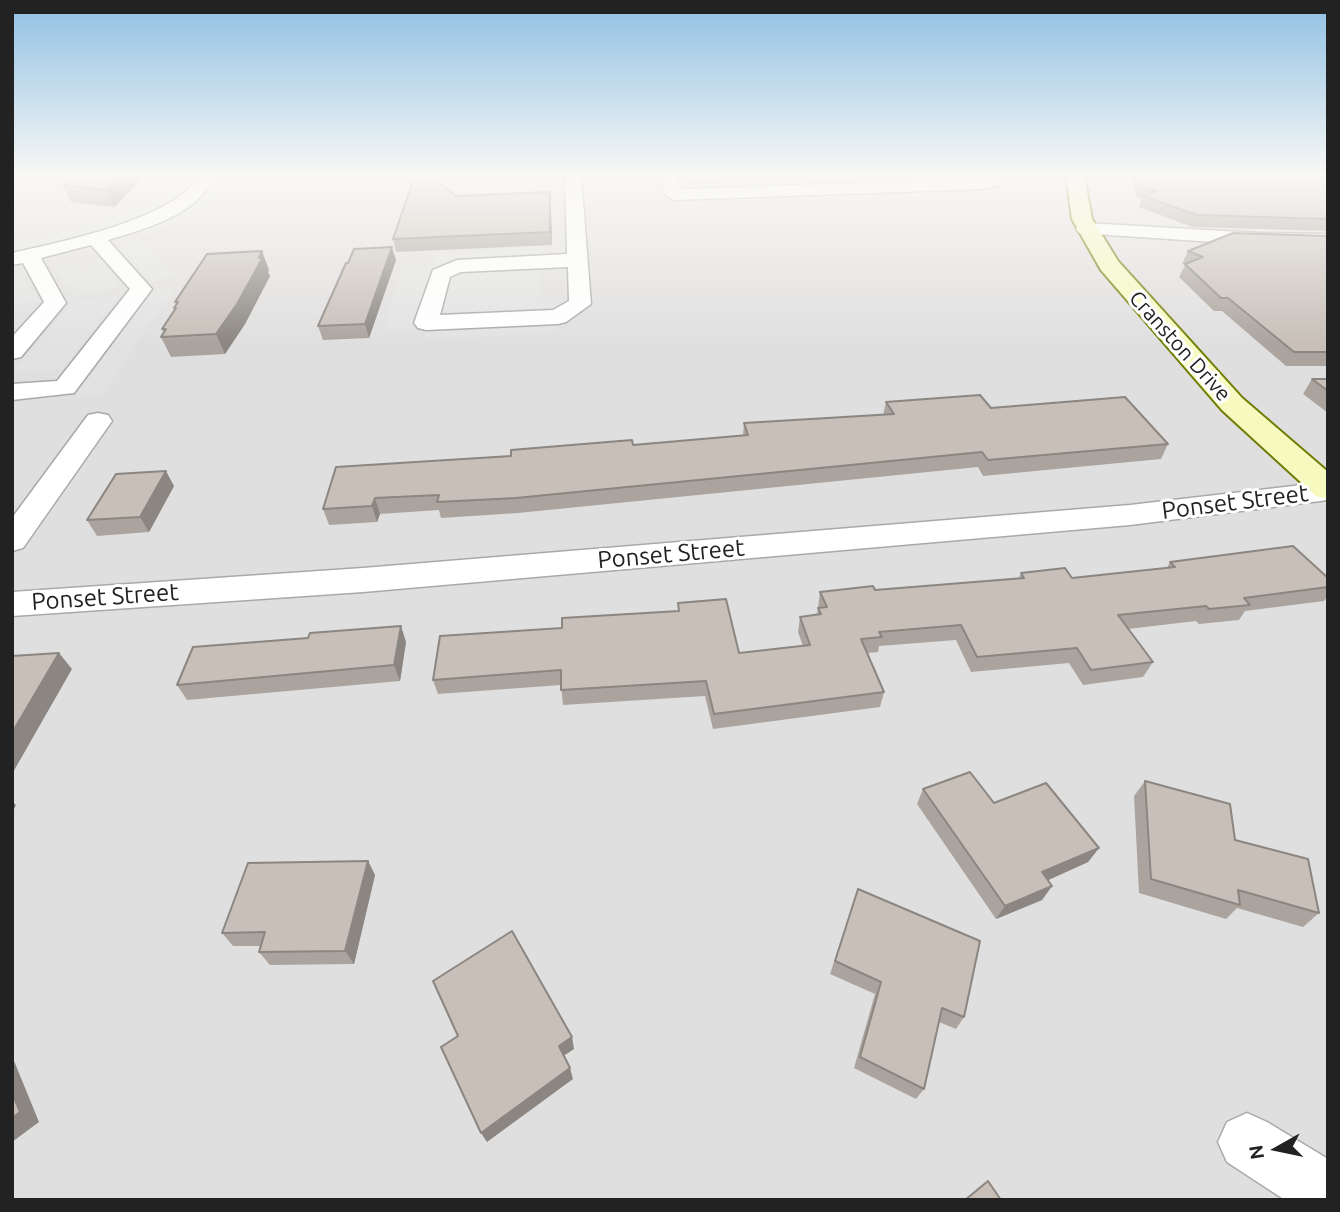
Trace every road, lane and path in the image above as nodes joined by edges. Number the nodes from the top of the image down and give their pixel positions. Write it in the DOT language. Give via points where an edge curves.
graph roads {
  1 [pos="117,232"];
  2 [pos="575,232"];
  3 [pos="1088,232"];
  4 [pos="1130,232"];
  5 [pos="96,239"];
  6 [pos="1328,240"];
  7 [pos="21,257"];
  8 [pos="576,260"];
  9 [pos="12,352"];
  10 [pos="12,392"];
  11 [pos="98,421"];
  12 [pos="1328,490"];
  13 [pos="12,541"];
  14 [pos="12,604"];
  15 [pos="1247,1142"];
  16 [pos="1328,1193"];
  1 -- 5 [label="street"];
  2 -- 8 [label="street"];
  3 -- 12 [label="street, Cranston Drive" via="1125,284 1215,386"];
  4 -- 6 [label="street"];
  5 -- 7 [label="street"];
  5 -- 10 [label="street" via="141,289 65,388"];
  7 -- 9 [label="street" via="55,303"];
  8 -- 8 [label="street" via="580,304 558,317 426,323 440,274 457,266"];
  11 -- 13 [label="street"];
  12 -- 14 [label="street, Ponset Street" via="1130,515 376,579"];
  15 -- 16 [label="street"];
}
